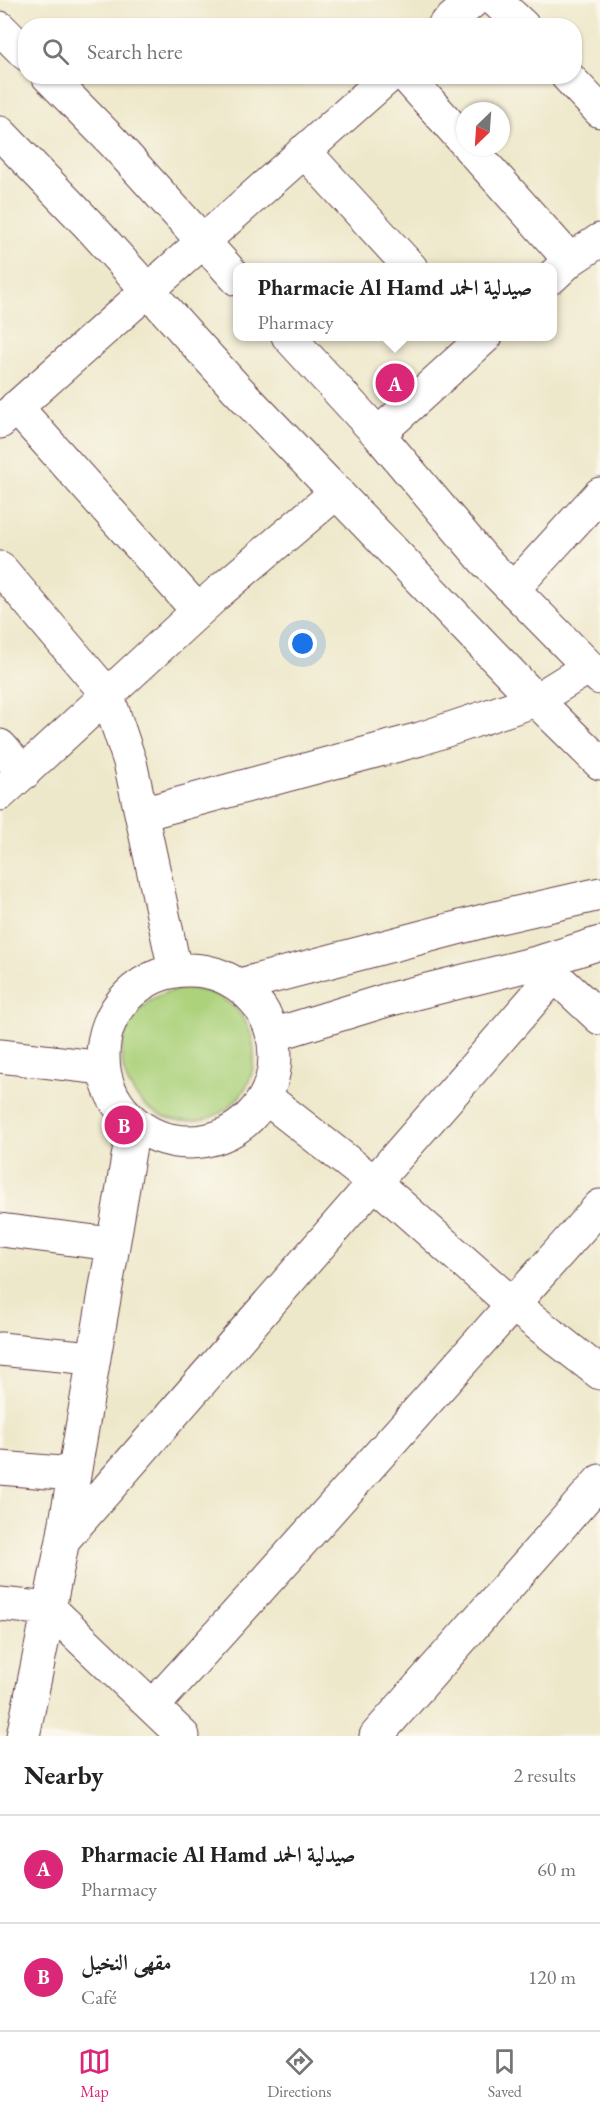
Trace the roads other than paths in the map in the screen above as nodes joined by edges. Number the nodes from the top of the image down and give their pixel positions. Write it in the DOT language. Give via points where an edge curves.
graph roads {
  1 [pos="474,0"];
  2 [pos="453,18"];
  3 [pos="0,28"];
  4 [pos="18,46"];
  5 [pos="56,84"];
  6 [pos="380,84"];
  7 [pos="413,84"];
  8 [pos="575,84"];
  9 [pos="600,111"];
  10 [pos="456,132"];
  11 [pos="0,133"];
  12 [pos="304,151"];
  13 [pos="476,156"];
  14 [pos="204,239"];
  15 [pos="600,240"];
  16 [pos="407,263"];
  17 [pos="556,263"];
  18 [pos="561,269"];
  19 [pos="233,274"];
  20 [pos="146,290"];
  21 [pos="293,341"];
  22 [pos="478,341"];
  23 [pos="8,415"];
  24 [pos="378,434"];
  25 [pos="337,492"];
  26 [pos="600,494"];
  27 [pos="0,568"];
  28 [pos="513,589"];
  29 [pos="198,611"];
  30 [pos="595,673"];
  31 [pos="107,694"];
  32 [pos="536,700"];
  33 [pos="0,746"];
  34 [pos="600,763"];
  35 [pos="12,783"];
  36 [pos="142,814"];
  37 [pos="600,894"];
  38 [pos="600,943"];
  39 [pos="547,969"];
  40 [pos="175,970"];
  41 [pos="240,986"];
  42 [pos="600,1018"];
  43 [pos="273,1035"];
  44 [pos="0,1056"];
  45 [pos="103,1068"];
  46 [pos="265,1097"];
  47 [pos="134,1122"];
  48 [pos="376,1184"];
  49 [pos="600,1206"];
  50 [pos="0,1230"];
  51 [pos="112,1244"];
  52 [pos="511,1303"];
  53 [pos="0,1349"];
  54 [pos="92,1358"];
  55 [pos="600,1373"];
  56 [pos="0,1468"];
  57 [pos="73,1474"];
  58 [pos="600,1481"];
  59 [pos="63,1540"];
  60 [pos="0,1604"];
  61 [pos="50,1609"];
  62 [pos="153,1706"];
  63 [pos="23,1736"];
  64 [pos="183,1736"];
  65 [pos="376,1736"];
  1 -- 2 [label="street"];
  3 -- 4 [label="street"];
  5 -- 14 [label="street"];
  6 -- 12 [label="street"];
  7 -- 10 [label="street"];
  8 -- 9 [label="street"];
  11 -- 20 [label="street"];
  12 -- 14 [label="street"];
  12 -- 16 [label="street"];
  13 -- 17 [label="street"];
  14 -- 19 [label="street"];
  14 -- 20 [label="street"];
  15 -- 18 [label="street"];
  20 -- 23 [label="street"];
  20 -- 25 [label="street"];
  21 -- 24 [label="street"];
  22 -- 24 [label="street"];
  23 -- 29 [label="street"];
  24 -- 28 [label="street"];
  25 -- 29 [label="street"];
  25 -- 32 [label="street"];
  26 -- 28 [label="street"];
  27 -- 31 [label="street"];
  28 -- 30 [label="street"];
  29 -- 31 [label="street"];
  30 -- 32 [label="street"];
  31 -- 35 [label="street"];
  31 -- 36 [label="street" via="130,762"];
  32 -- 34 [label="street"];
  32 -- 36 [label="street" via="420,739"];
  33 -- 35 [label="street"];
  36 -- 40 [label="street"];
  37 -- 41 [label="street"];
  38 -- 39 [label="street"];
  39 -- 42 [label="street"];
  39 -- 43 [label="street" via="387,1000"];
  39 -- 48 [label="street"];
  40 -- 41 [label="street" via="209,972"];
  40 -- 45 [label="street" via="144,981 119,1005 105,1035"];
  41 -- 43 [label="street" via="261,1007"];
  43 -- 46 [label="street" via="275,1067"];
  44 -- 45 [label="street"];
  45 -- 47 [label="street" via="113,1098"];
  46 -- 47 [label="street" via="240,1125 206,1141 168,1139"];
  46 -- 48 [label="street"];
  47 -- 51 [label="street"];
  48 -- 52 [label="street"];
  48 -- 59 [label="street"];
  49 -- 52 [label="street"];
  50 -- 51 [label="street"];
  51 -- 54 [label="street"];
  52 -- 55 [label="street"];
  52 -- 62 [label="street" via="321,1523"];
  53 -- 54 [label="street"];
  54 -- 57 [label="street"];
  56 -- 57 [label="street"];
  57 -- 59 [label="street"];
  58 -- 65 [label="street"];
  59 -- 61 [label="street"];
  60 -- 61 [label="street"];
  61 -- 62 [label="street"];
  61 -- 63 [label="street"];
  62 -- 64 [label="street"];
}
